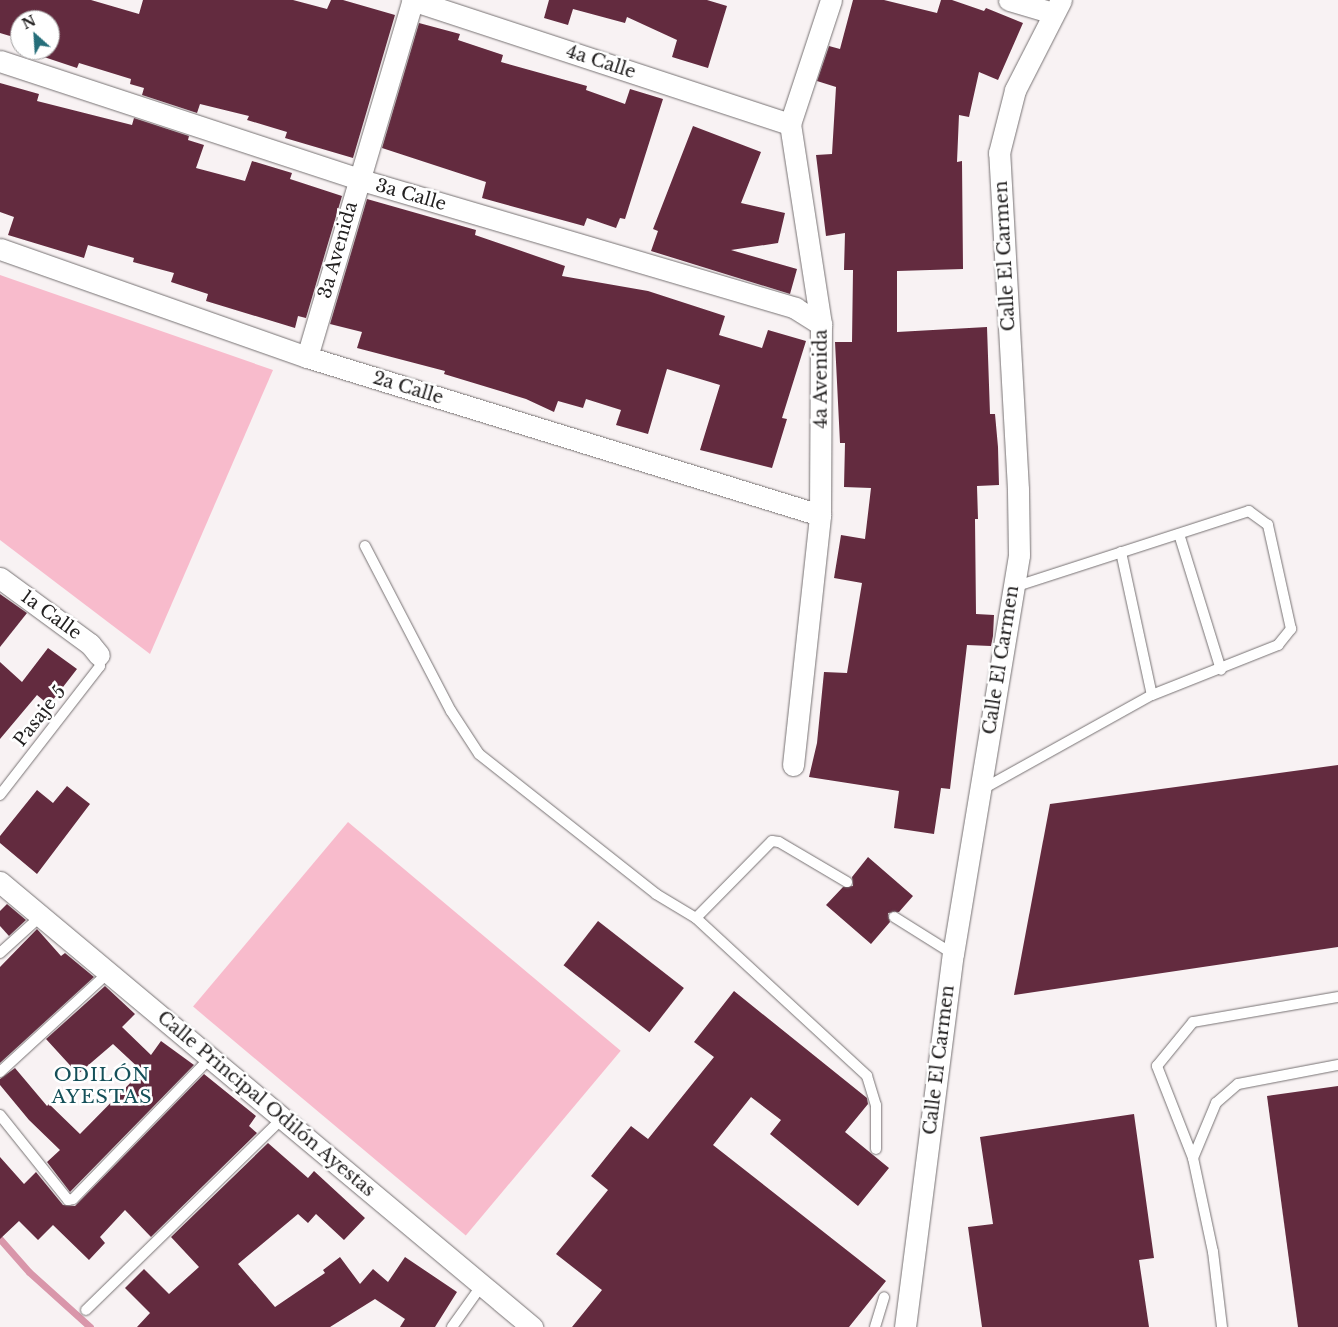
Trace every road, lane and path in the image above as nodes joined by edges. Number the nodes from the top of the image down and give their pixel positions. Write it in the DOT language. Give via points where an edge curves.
graph roads {
  1 [pos="412,0"];
  2 [pos="830,0"];
  3 [pos="1009,0"];
  4 [pos="1057,6"];
  5 [pos="0,61"];
  6 [pos="790,124"];
  7 [pos="358,179"];
  8 [pos="0,249"];
  9 [pos="821,324"];
  10 [pos="307,357"];
  11 [pos="820,515"];
  12 [pos="1179,534"];
  13 [pos="365,546"];
  14 [pos="1121,552"];
  15 [pos="0,578"];
  16 [pos="1014,586"];
  17 [pos="99,655"];
  18 [pos="1221,670"];
  19 [pos="1152,695"];
  20 [pos="793,765"];
  21 [pos="980,790"];
  22 [pos="0,795"];
  23 [pos="0,882"];
  24 [pos="847,882"];
  25 [pos="41,916"];
  26 [pos="894,917"];
  27 [pos="696,918"];
  28 [pos="0,953"];
  29 [pos="953,954"];
  30 [pos="108,973"];
  31 [pos="1338,997"];
  32 [pos="210,1058"];
  33 [pos="1338,1065"];
  34 [pos="0,1072"];
  35 [pos="0,1115"];
  36 [pos="283,1118"];
  37 [pos="876,1148"];
  38 [pos="1193,1158"];
  39 [pos="482,1285"];
  40 [pos="884,1297"];
  41 [pos="86,1310"];
  42 [pos="452,1327"];
  43 [pos="532,1327"];
  44 [pos="875,1327"];
  45 [pos="904,1327"];
  46 [pos="1222,1327"];
  1 -- 6 [label="street, 4a Calle"];
  1 -- 7 [label="street, 3a Avenida"];
  2 -- 6 [label="street, 4a Avenida"];
  3 -- 4 [label="street"];
  4 -- 16 [label="street, Calle El Carmen" via="1015,90 999,153 1018,489 1019,555"];
  5 -- 7 [label="street, 3a Calle"];
  6 -- 9 [label="street, 4a Avenida"];
  7 -- 9 [label="street, 3a Calle" via="795,308"];
  7 -- 10 [label="street, 3a Avenida"];
  8 -- 10 [label="street, 2a Calle"];
  9 -- 11 [label="street, 4a Avenida"];
  10 -- 11 [label="street, 2a Calle"];
  11 -- 20 [label="street, 4a Avenida"];
  12 -- 14 [label="lane"];
  12 -- 18 [label="lane"];
  12 -- 18 [label="lane" via="1249,511 1268,525 1291,629 1278,645"];
  13 -- 27 [label="lane" via="451,711 479,754 656,894"];
  14 -- 16 [label="lane"];
  14 -- 19 [label="lane"];
  15 -- 17 [label="street, 1a Calle" via="90,644"];
  16 -- 21 [label="street, Calle El Carmen"];
  17 -- 22 [label="lane, Pasaje 5" via="100,666"];
  18 -- 19 [label="lane"];
  19 -- 21 [label="lane"];
  21 -- 29 [label="street, Calle El Carmen"];
  23 -- 25 [label="street, Calle Principal Odilón Ayestas"];
  24 -- 27 [label="lane" via="772,841"];
  25 -- 28 [label="lane"];
  25 -- 30 [label="street, Calle Principal Odilón Ayestas"];
  26 -- 29 [label="lane"];
  27 -- 37 [label="lane" via="867,1076 876,1105"];
  29 -- 45 [label="street, Calle El Carmen"];
  30 -- 32 [label="street, Calle Principal Odilón Ayestas"];
  30 -- 34 [label="lane"];
  31 -- 38 [label="lane" via="1194,1022 1157,1066"];
  32 -- 35 [label="lane" via="73,1200 68,1200"];
  32 -- 36 [label="street, Calle Principal Odilón Ayestas"];
  33 -- 38 [label="lane" via="1238,1084 1216,1103"];
  36 -- 39 [label="street, Calle Principal Odilón Ayestas"];
  36 -- 41 [label="lane"];
  38 -- 46 [label="lane" via="1213,1252"];
  39 -- 42 [label="lane"];
  39 -- 43 [label="street, Calle Principal Odilón Ayestas"];
  40 -- 44 [label="lane"];
}
